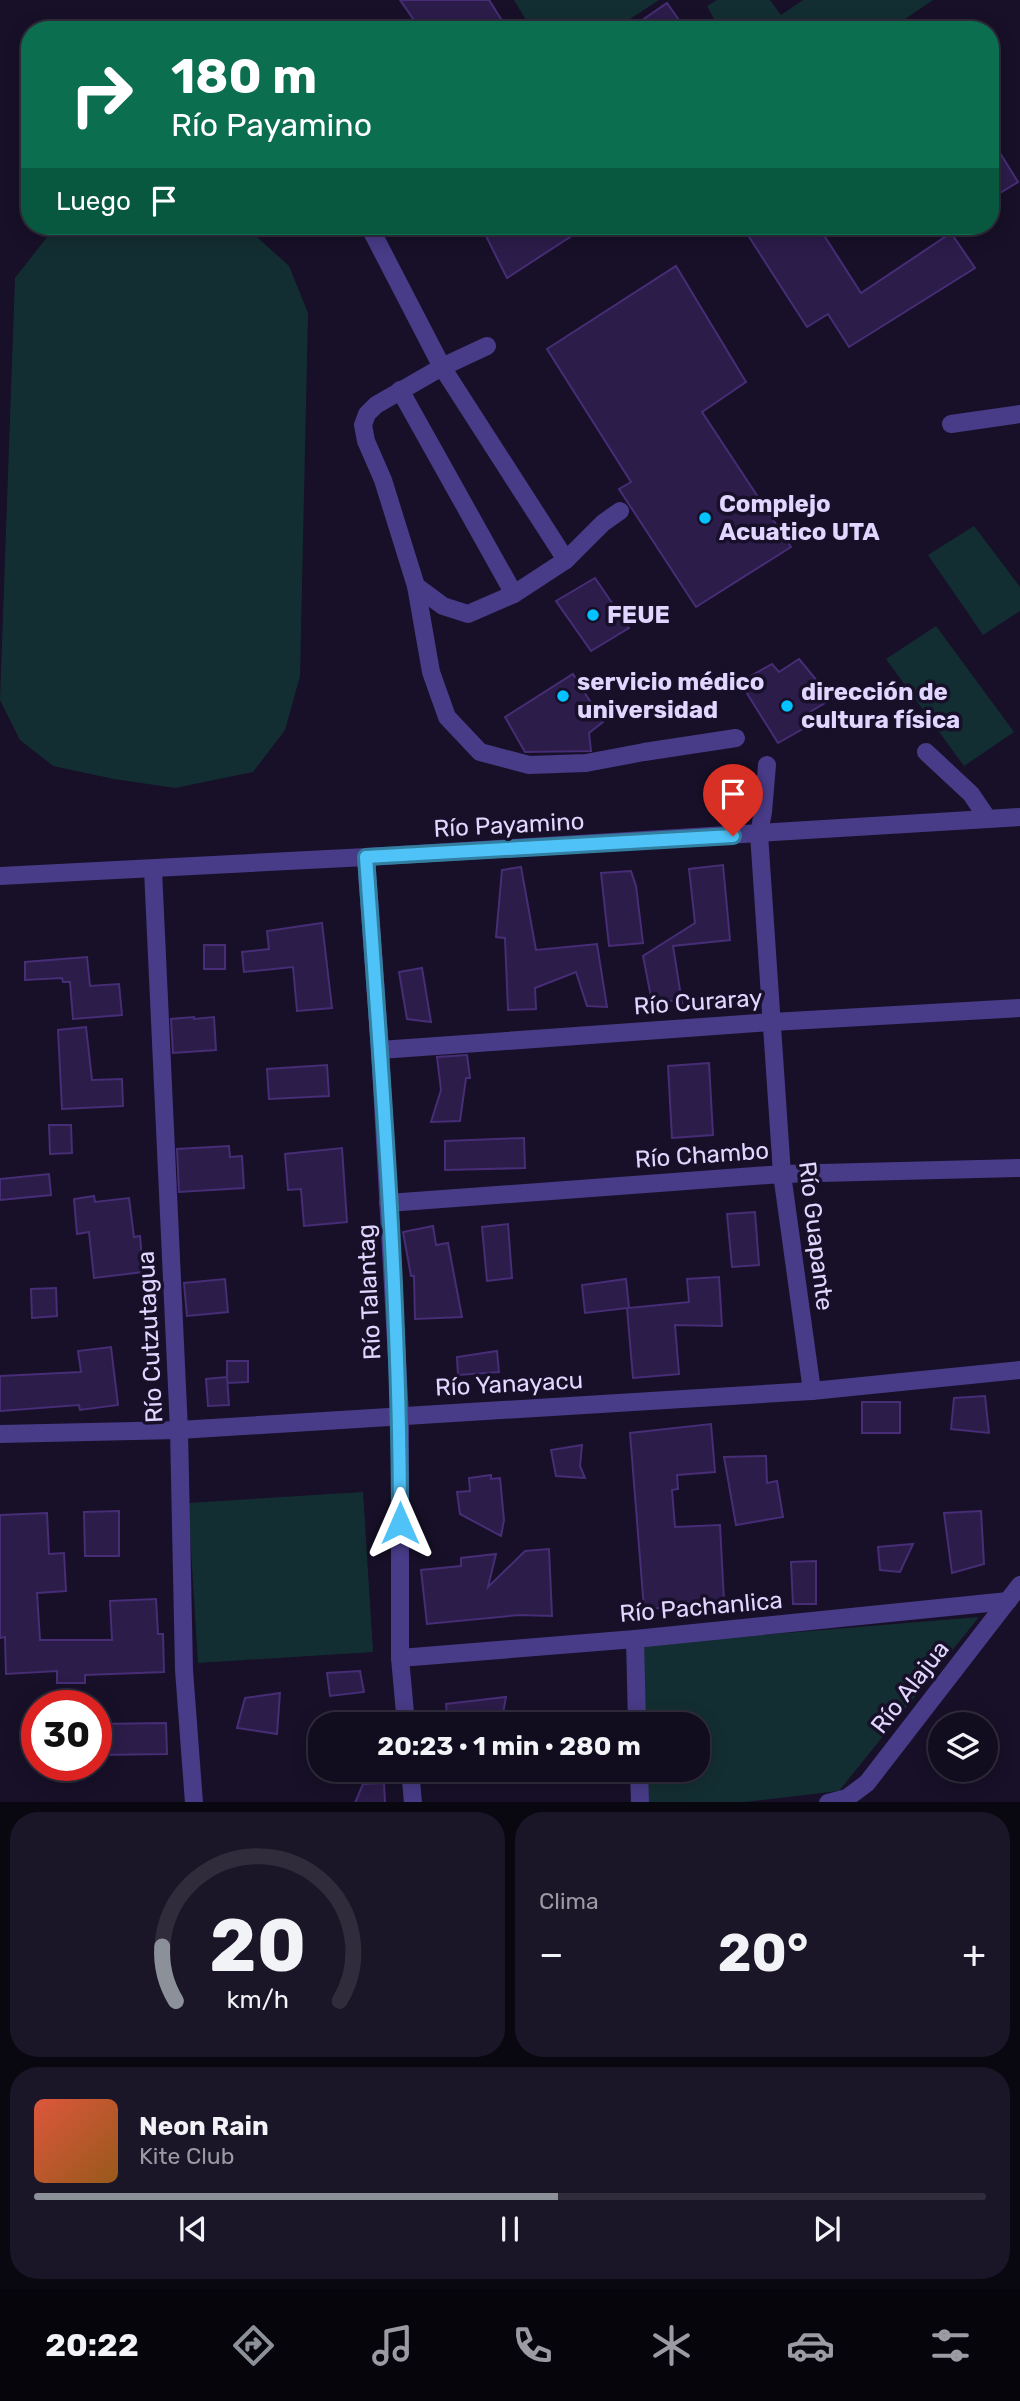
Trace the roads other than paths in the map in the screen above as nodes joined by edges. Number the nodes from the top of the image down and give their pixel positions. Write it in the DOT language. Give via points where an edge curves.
graph roads {
  1 [pos="374,235"];
  2 [pos="486,346"];
  3 [pos="442,367"];
  4 [pos="400,390"];
  5 [pos="1020,414"];
  6 [pos="951,424"];
  7 [pos="620,511"];
  8 [pos="566,560"];
  9 [pos="416,586"];
  10 [pos="514,594"];
  11 [pos="736,738"];
  12 [pos="926,752"];
  13 [pos="767,765"];
  14 [pos="1020,817"];
  15 [pos="988,819"];
  16 [pos="759,834"];
  17 [pos="366,857"];
  18 [pos="153,870"];
  19 [pos="0,876"];
  20 [pos="1020,1008"];
  21 [pos="772,1021"];
  22 [pos="380,1049"];
  23 [pos="1020,1168"];
  24 [pos="782,1174"];
  25 [pos="388,1203"];
  26 [pos="1020,1370"];
  27 [pos="812,1391"];
  28 [pos="400,1415"];
  29 [pos="179,1430"];
  30 [pos="0,1434"];
  31 [pos="1020,1585"];
  32 [pos="1007,1601"];
  33 [pos="635,1639"];
  34 [pos="400,1658"];
  35 [pos="405,1712"];
  36 [pos="637,1712"];
  37 [pos="411,1782"];
  38 [pos="639,1782"];
  39 [pos="194,1802"];
  40 [pos="413,1802"];
  41 [pos="640,1802"];
  42 [pos="828,1802"];
  1 -- 3 [label="street"];
  2 -- 3 [label="street"];
  3 -- 4 [label="street"];
  3 -- 8 [label="street"];
  4 -- 9 [label="street" via="367,414 363,425"];
  4 -- 10 [label="street"];
  5 -- 6 [label="street"];
  7 -- 8 [label="street"];
  8 -- 10 [label="street"];
  9 -- 10 [label="street" via="443,606 468,614"];
  9 -- 11 [label="street" via="431,672 447,717 480,752 529,765 586,763"];
  12 -- 15 [label="street" via="971,794"];
  13 -- 16 [label="street, Río Guapante"];
  14 -- 15 [label="street, Río Payamino"];
  15 -- 16 [label="street, Río Payamino"];
  16 -- 17 [label="street, Río Payamino"];
  16 -- 21 [label="street, Río Guapante"];
  17 -- 18 [label="street, Río Payamino"];
  17 -- 22 [label="street, Río Talantag"];
  18 -- 19 [label="street, Río Payamino"];
  18 -- 29 [label="street, Río Cutzutagua"];
  20 -- 21 [label="street, Río Curaray"];
  21 -- 22 [label="street, Río Curaray"];
  21 -- 24 [label="street, Río Guapante"];
  22 -- 25 [label="street, Río Talantag"];
  23 -- 24 [label="street, Río Chambo"];
  24 -- 25 [label="street, Río Chambo"];
  24 -- 27 [label="street, Río Guapante"];
  25 -- 28 [label="street, Río Talantag"];
  26 -- 27 [label="street, Río Yanayacu"];
  27 -- 28 [label="street, Río Yanayacu"];
  28 -- 29 [label="street, Río Yanayacu"];
  28 -- 34 [label="street, Río Talantag"];
  29 -- 30 [label="street, Río Yanayacu"];
  29 -- 39 [label="street, Río Cutzutagua" via="184,1670"];
  31 -- 32 [label="street, Río Alajua"];
  32 -- 33 [label="street, Río Pachanlica"];
  32 -- 42 [label="street, Río Alajua" via="867,1783 847,1798"];
  33 -- 34 [label="street, Río Pachanlica"];
  33 -- 36 [label="street"];
  34 -- 35 [label="street, Río Talantag"];
  37 -- 40 [label="street"];
  38 -- 41 [label="street"];
}
